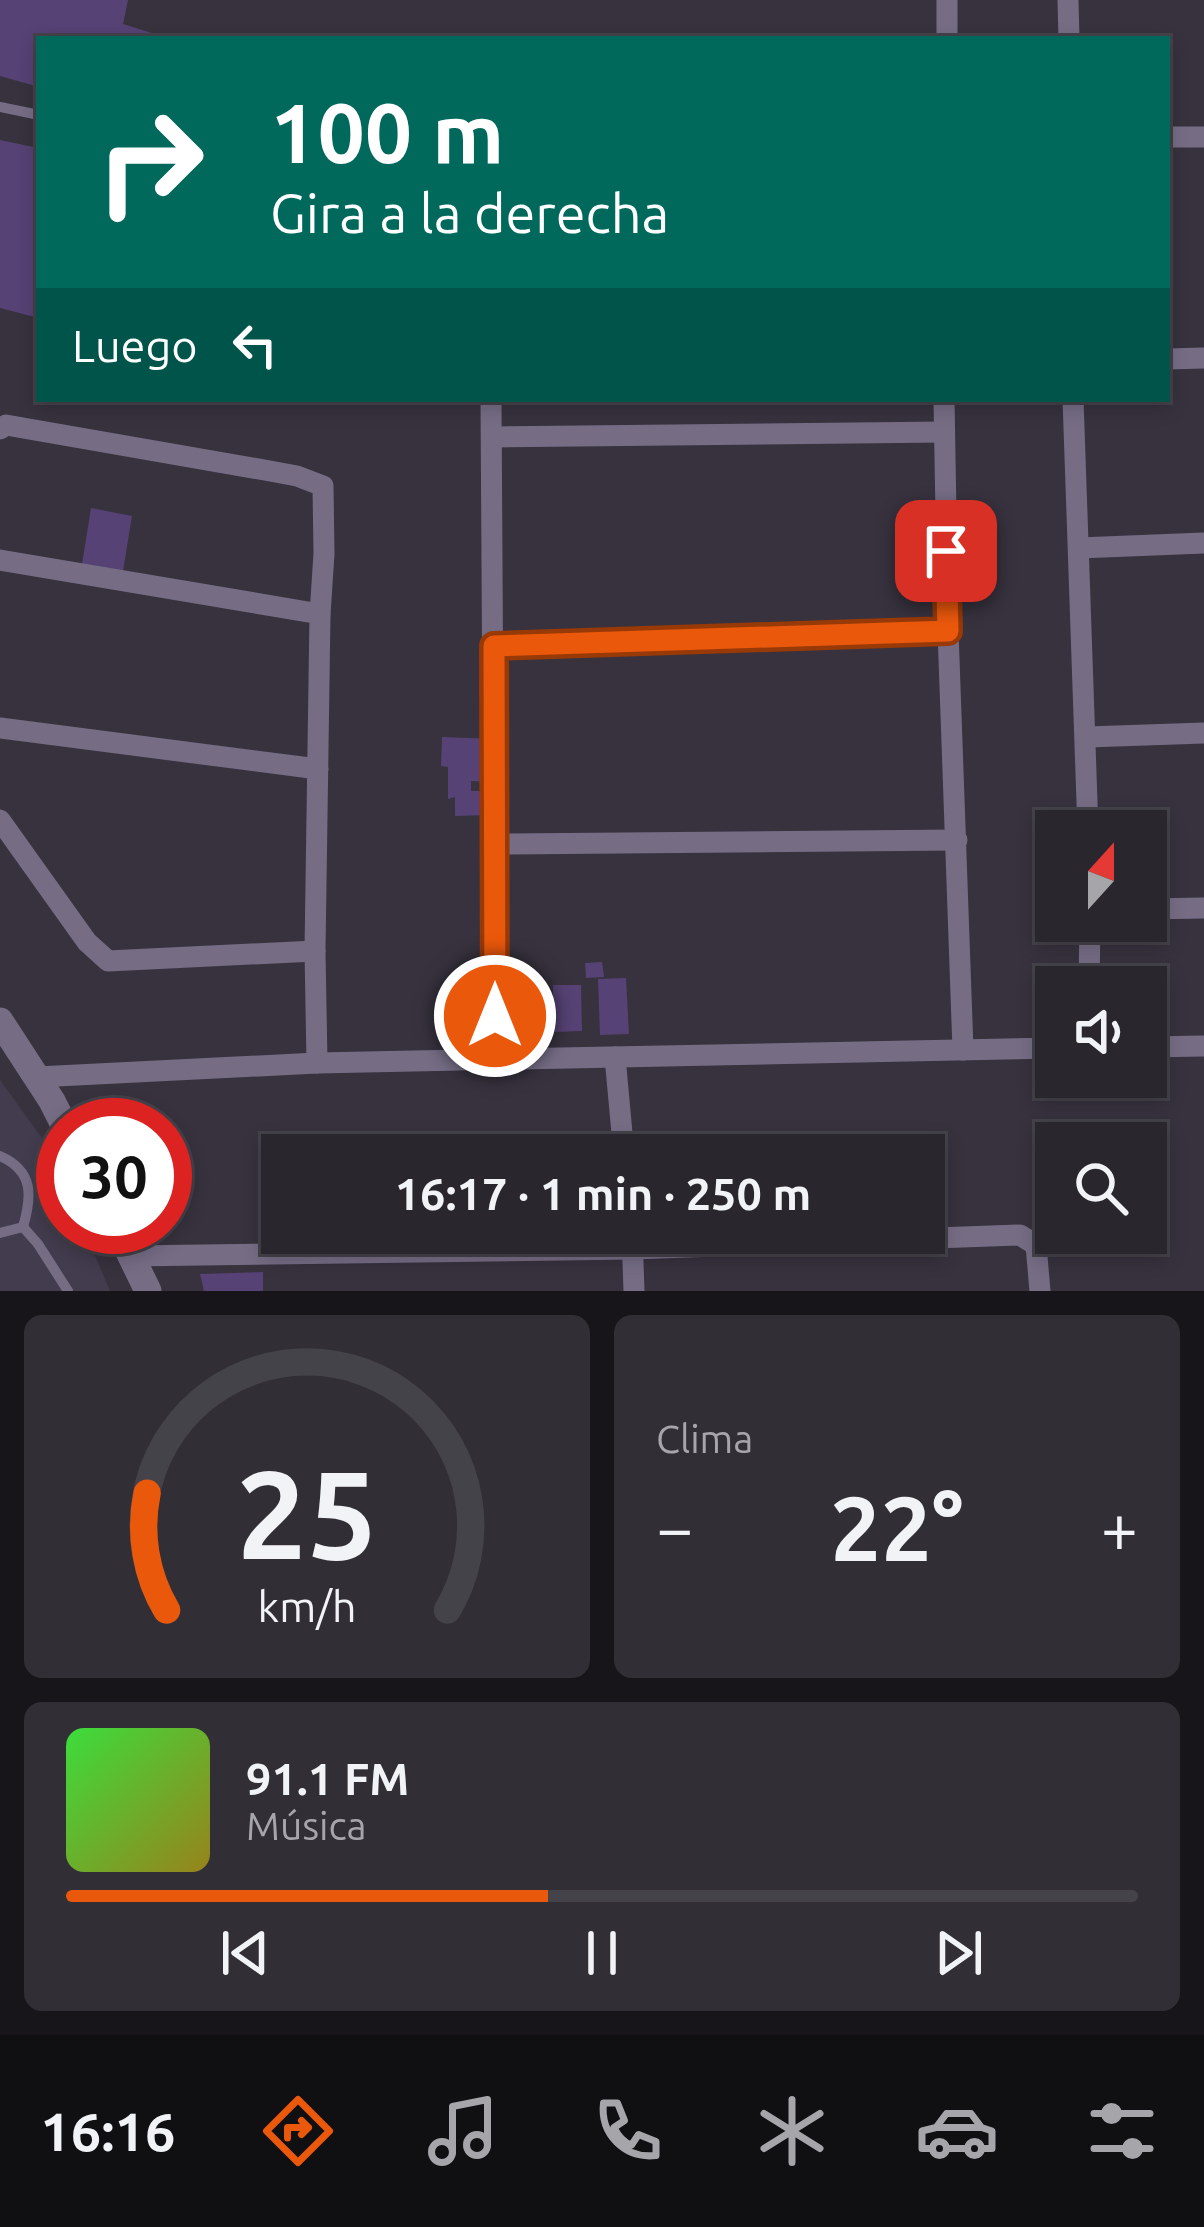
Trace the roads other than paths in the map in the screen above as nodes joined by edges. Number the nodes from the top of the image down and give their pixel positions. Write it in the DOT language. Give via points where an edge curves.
graph roads {
  1 [pos="947,0"];
  2 [pos="1068,0"];
  3 [pos="947,36"];
  4 [pos="1069,36"];
  5 [pos="0,107"];
  6 [pos="36,114"];
  7 [pos="1204,136"];
  8 [pos="1170,137"];
  9 [pos="1204,358"];
  10 [pos="1170,359"];
  11 [pos="491,402"];
  12 [pos="944,402"];
  13 [pos="1073,402"];
  14 [pos="0,429"];
  15 [pos="944,432"];
  16 [pos="492,437"];
  17 [pos="1204,543"];
  18 [pos="1078,548"];
  19 [pos="0,560"];
  20 [pos="320,614"];
  21 [pos="948,631"];
  22 [pos="494,646"];
  23 [pos="0,728"];
  24 [pos="1204,733"];
  25 [pos="1087,737"];
  26 [pos="318,769"];
  27 [pos="1088,810"];
  28 [pos="0,820"];
  29 [pos="957,840"];
  30 [pos="496,844"];
  31 [pos="1204,908"];
  32 [pos="1167,909"];
  33 [pos="315,950"];
  34 [pos="0,1021"];
  35 [pos="1204,1046"];
  36 [pos="1167,1047"];
  37 [pos="1035,1048"];
  38 [pos="963,1050"];
  39 [pos="615,1058"];
  40 [pos="495,1059"];
  41 [pos="317,1063"];
  42 [pos="37,1077"];
  43 [pos="49,1098"];
  44 [pos="622,1134"];
  45 [pos="0,1156"];
  46 [pos="23,1227"];
  47 [pos="0,1233"];
  48 [pos="945,1236"];
  49 [pos="261,1252"];
  50 [pos="633,1254"];
  51 [pos="131,1256"];
  52 [pos="68,1291"];
  53 [pos="148,1291"];
  54 [pos="634,1291"];
  55 [pos="1040,1291"];
  1 -- 3 [label="street"];
  2 -- 4 [label="street"];
  5 -- 6 [label="lane"];
  7 -- 8 [label="street"];
  9 -- 10 [label="street"];
  11 -- 16 [label="street"];
  12 -- 15 [label="street"];
  13 -- 18 [label="street"];
  14 -- 20 [label="street" via="323,486"];
  15 -- 16 [label="street"];
  15 -- 21 [label="street"];
  16 -- 22 [label="street"];
  17 -- 18 [label="street"];
  18 -- 25 [label="street"];
  19 -- 20 [label="street"];
  20 -- 26 [label="street"];
  21 -- 22 [label="street"];
  21 -- 29 [label="street"];
  22 -- 30 [label="street"];
  23 -- 26 [label="street"];
  24 -- 25 [label="street"];
  25 -- 27 [label="street"];
  26 -- 33 [label="street"];
  28 -- 33 [label="street" via="108,962"];
  29 -- 30 [label="street"];
  29 -- 38 [label="street"];
  30 -- 40 [label="street"];
  31 -- 32 [label="street"];
  33 -- 41 [label="street"];
  34 -- 42 [label="street"];
  35 -- 36 [label="street"];
  37 -- 38 [label="street"];
  38 -- 39 [label="street"];
  39 -- 40 [label="street"];
  39 -- 44 [label="street"];
  40 -- 41 [label="street"];
  41 -- 42 [label="street"];
  42 -- 43 [label="street"];
  45 -- 46 [label="lane" via="22,1171 31,1199"];
  46 -- 47 [label="lane"];
  46 -- 52 [label="lane"];
  48 -- 55 [label="street" via="1020,1235 1036,1245"];
  49 -- 51 [label="street"];
  50 -- 54 [label="street"];
  51 -- 53 [label="street"];
}
